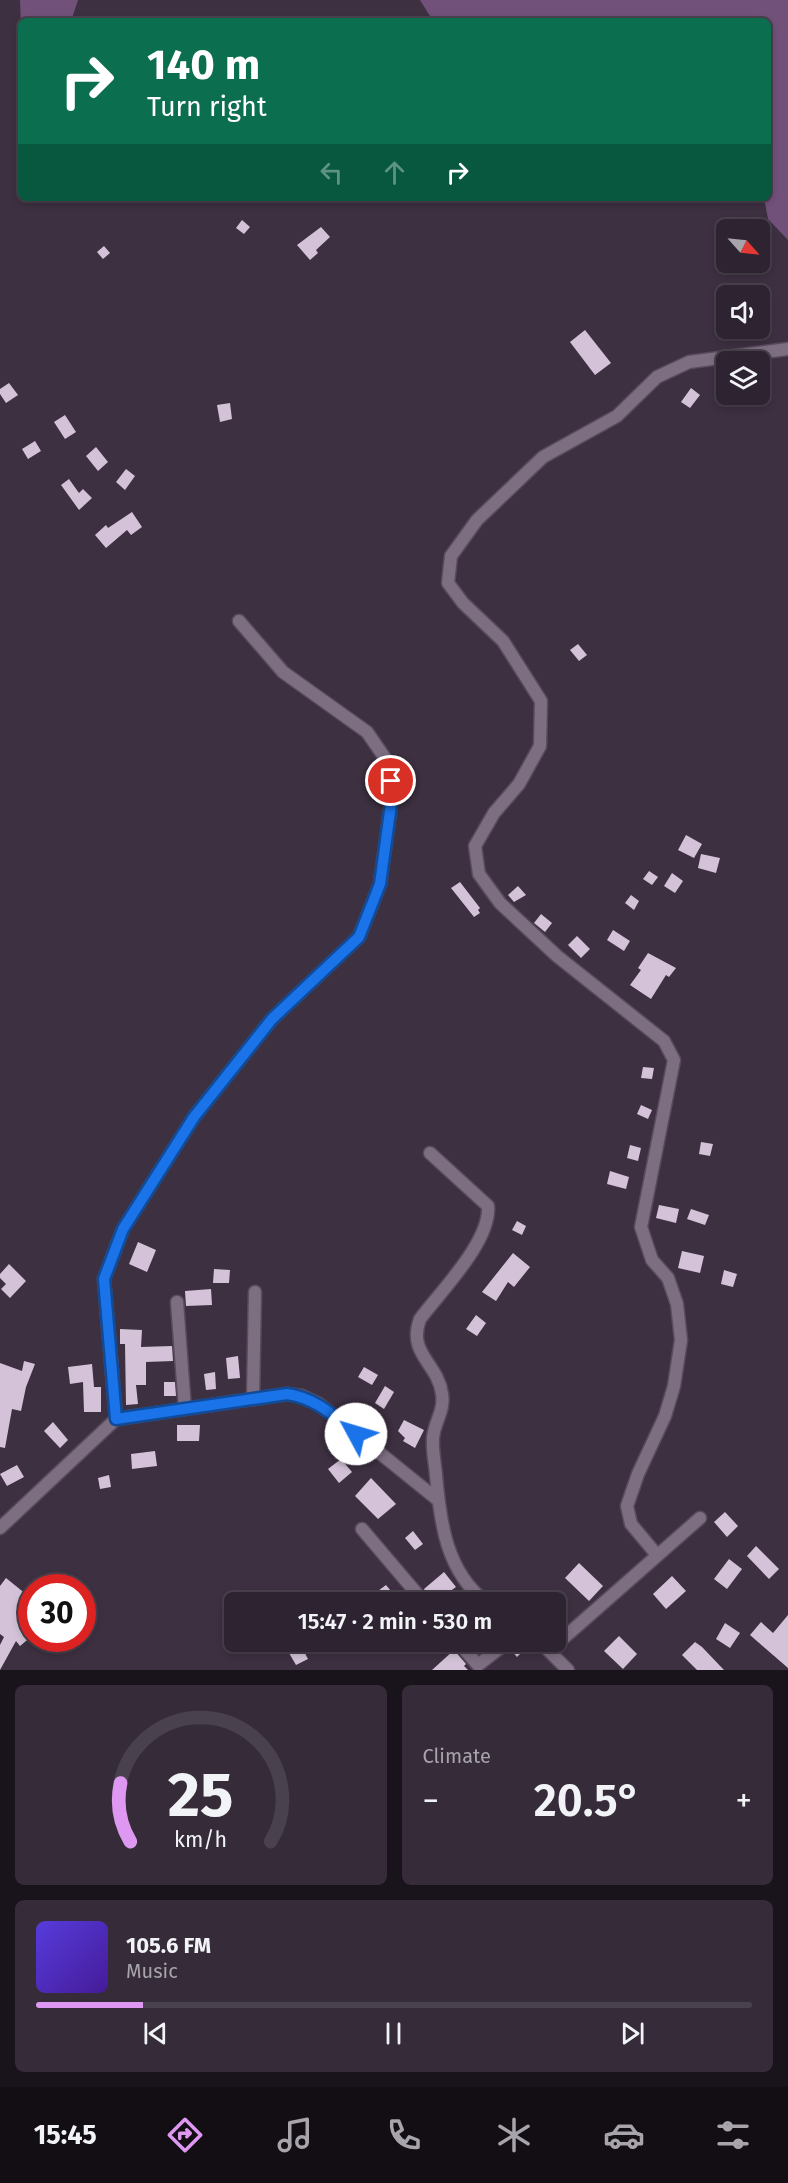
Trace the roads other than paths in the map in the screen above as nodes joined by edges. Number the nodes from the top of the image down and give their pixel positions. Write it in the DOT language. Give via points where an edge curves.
graph roads {
  1 [pos="788,349"];
  2 [pos="239,621"];
  3 [pos="430,1153"];
  4 [pos="255,1292"];
  5 [pos="177,1302"];
  6 [pos="253,1399"];
  7 [pos="185,1409"];
  8 [pos="116,1419"];
  9 [pos="438,1500"];
  10 [pos="700,1518"];
  11 [pos="0,1528"];
  12 [pos="362,1529"];
  13 [pos="657,1555"];
  14 [pos="416,1592"];
  15 [pos="473,1592"];
  16 [pos="566,1636"];
  17 [pos="467,1652"];
  18 [pos="495,1652"];
  19 [pos="552,1652"];
  20 [pos="568,1670"];
  1 -- 13 [label="street" via="688,362 657,377 617,416 543,457 477,520 451,556 448,583 503,641 541,701 540,746 519,784 494,813 475,846 479,874 500,903 557,956 664,1041 675,1060 641,1227 652,1260 669,1278 681,1340 665,1416 627,1506 631,1524"];
  2 -- 8 [label="street" via="282,672 366,732 390,764 392,797 380,884 359,937 272,1019 194,1117 123,1229 104,1279"];
  3 -- 9 [label="street" via="488,1206 489,1217 482,1236 420,1319 415,1332 417,1347 442,1394 433,1437"];
  4 -- 6 [label="street"];
  5 -- 7 [label="street"];
  6 -- 7 [label="street"];
  6 -- 9 [label="street" via="287,1394 319,1404"];
  7 -- 8 [label="street"];
  8 -- 11 [label="street"];
  9 -- 15 [label="street" via="451,1559"];
  10 -- 13 [label="street"];
  12 -- 14 [label="street"];
  13 -- 16 [label="street"];
  17 -- 18 [label="street" via="478,1665"];
  19 -- 20 [label="street"];
}
